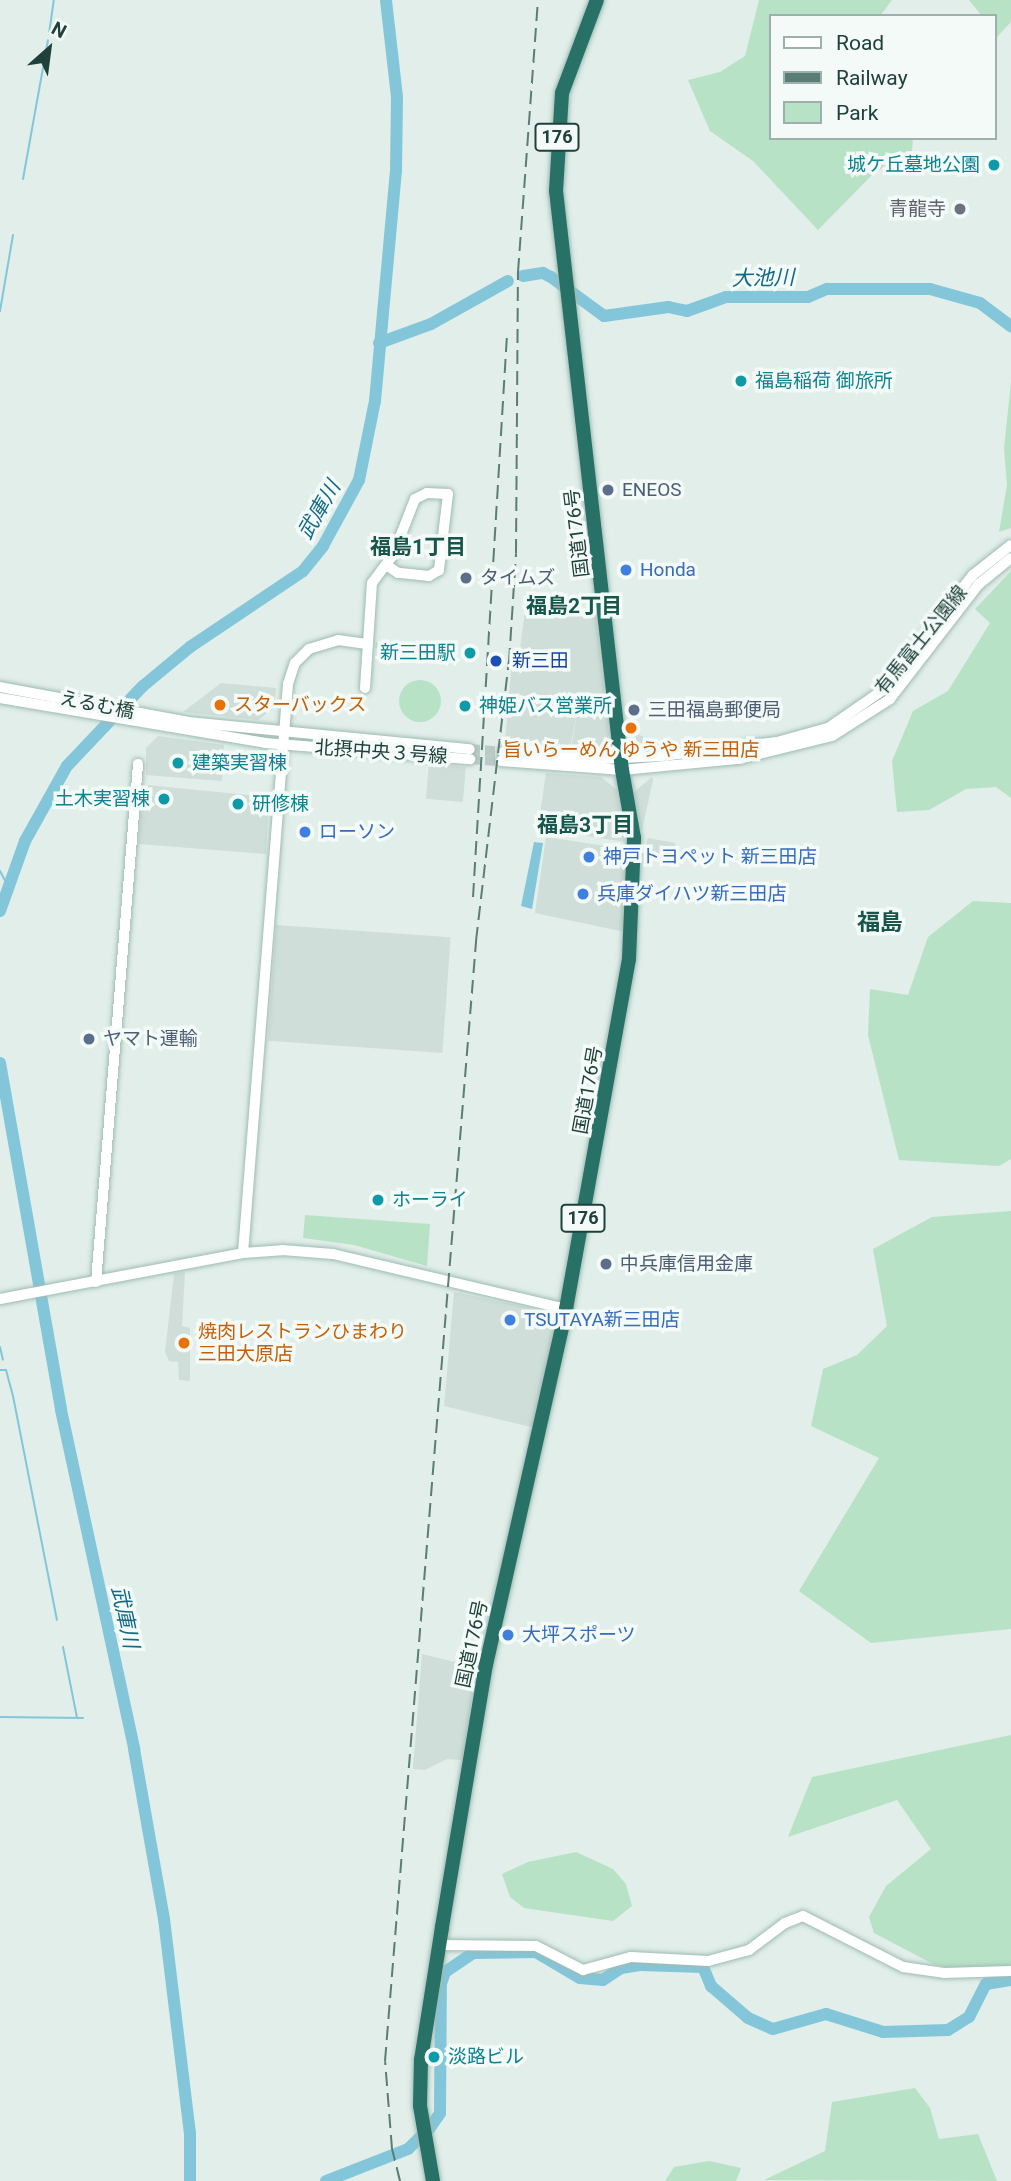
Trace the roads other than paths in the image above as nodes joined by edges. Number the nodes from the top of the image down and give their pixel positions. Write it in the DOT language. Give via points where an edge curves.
graph roads {
  1 [pos="597,0"];
  2 [pos="1011,545"];
  3 [pos="1011,558"];
  4 [pos="386,565"];
  5 [pos="367,644"];
  6 [pos="0,687"];
  7 [pos="365,688"];
  8 [pos="15,695"];
  9 [pos="0,698"];
  10 [pos="172,724"];
  11 [pos="282,739"];
  12 [pos="470,754"];
  13 [pos="502,756"];
  14 [pos="138,764"];
  15 [pos="621,764"];
  16 [pos="243,1253"];
  17 [pos="96,1282"];
  18 [pos="0,1299"];
  19 [pos="566,1309"];
  20 [pos="439,1945"];
  21 [pos="1011,1971"];
  22 [pos="433,2181"];
  1 -- 15 [label="highway, 国道176号 / 176" via="562,93 556,191"];
  2 -- 15 [label="street, 有馬富士公園線" via="973,575 883,691 847,718 803,737"];
  3 -- 15 [label="street, 有馬富士公園線" via="979,584 890,699 852,726 779,751"];
  4 -- 4 [label="street" via="398,573 419,575 439,570 447,494 426,493 415,499"];
  4 -- 5 [label="street" via="372,583"];
  5 -- 7 [label="street"];
  5 -- 11 [label="street" via="329,642 302,655 290,676"];
  6 -- 8 [label="street"];
  8 -- 9 [label="street"];
  8 -- 10 [label="street, えるむ橋"];
  10 -- 11 [label="street, 北摂中央３号線"];
  11 -- 12 [label="street, 北摂中央３号線"];
  11 -- 16 [label="street"];
  13 -- 15 [label="street"];
  14 -- 17 [label="street"];
  15 -- 19 [label="highway, 国道176号 / 176" via="635,851 629,959"];
  16 -- 17 [label="street"];
  16 -- 19 [label="street" via="333,1254"];
  17 -- 18 [label="street"];
  19 -- 20 [label="highway, 国道176号 / 176" via="486,1665"];
  20 -- 21 [label="street" via="536,1946 583,1970 631,1957 708,1961 750,1950 785,1923 803,1916 902,1967 944,1973"];
  20 -- 22 [label="highway, 国道176号 / 176" via="421,2060 424,2136"];
}
